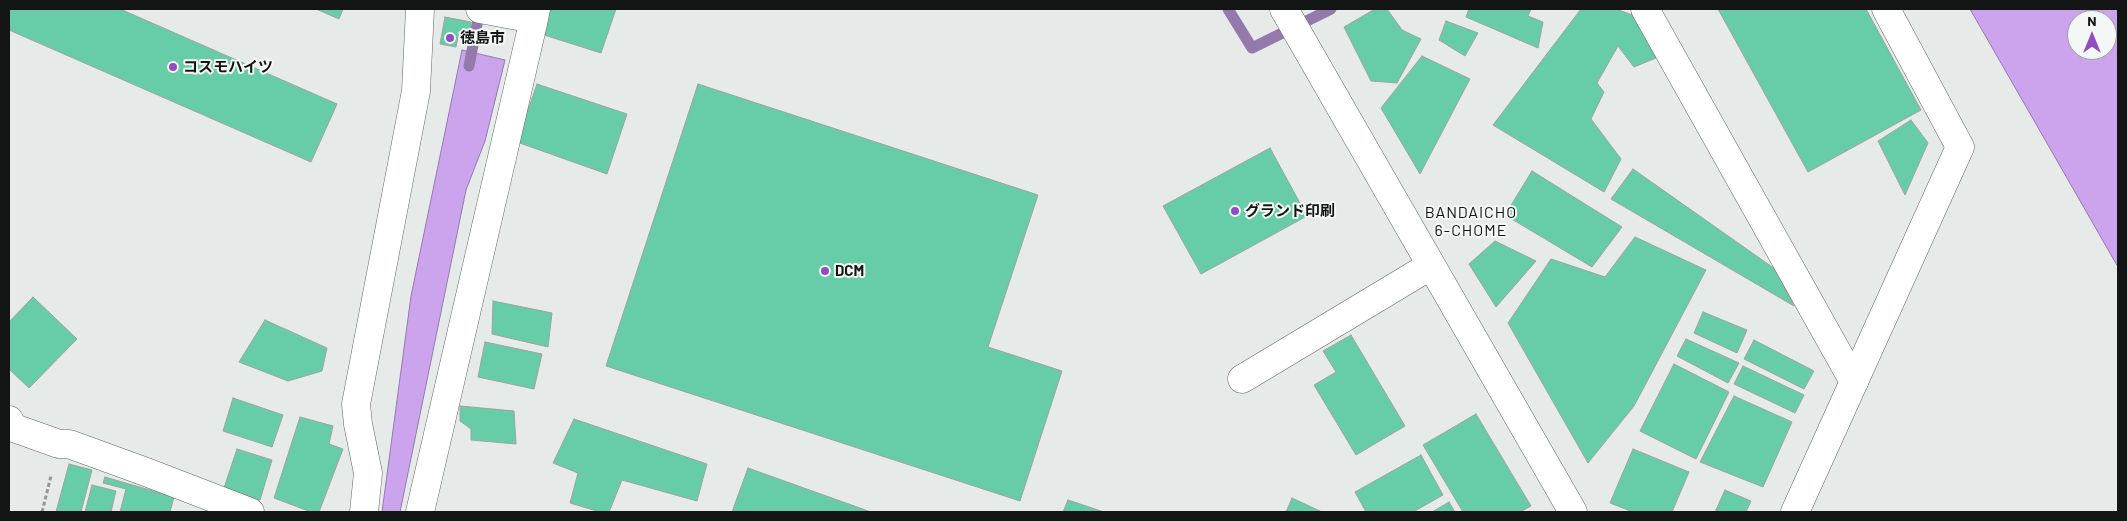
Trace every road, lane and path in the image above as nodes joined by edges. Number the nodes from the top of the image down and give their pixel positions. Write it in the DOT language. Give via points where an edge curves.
graph roads {
  1 [pos="420,9"];
  2 [pos="1645,9"];
  3 [pos="1886,9"];
  4 [pos="492,11"];
  5 [pos="1285,12"];
  6 [pos="535,14"];
  7 [pos="1430,266"];
  8 [pos="1242,379"];
  9 [pos="1854,382"];
  10 [pos="9,420"];
  11 [pos="250,512"];
  12 [pos="364,512"];
  13 [pos="420,512"];
  14 [pos="1573,512"];
  15 [pos="1795,512"];
  1 -- 12 [label="street" via="416,91 356,404 368,474"];
  2 -- 9 [label="street"];
  3 -- 9 [label="street" via="1960,147"];
  4 -- 6 [label="street"];
  5 -- 7 [label="street"];
  6 -- 13 [label="street"];
  7 -- 8 [label="street"];
  7 -- 14 [label="street"];
  9 -- 15 [label="street"];
  10 -- 11 [label="street" via="14,428 138,468"];
}
